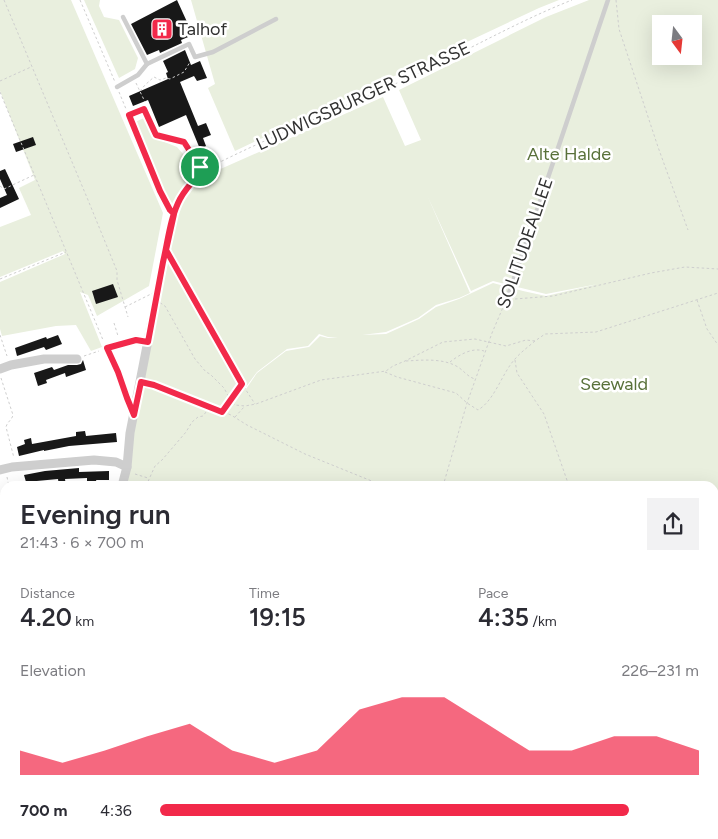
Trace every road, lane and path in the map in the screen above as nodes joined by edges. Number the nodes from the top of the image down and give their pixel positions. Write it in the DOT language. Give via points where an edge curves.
graph roads {
  1 [pos="4,0"];
  2 [pos="80,0"];
  3 [pos="572,0"];
  4 [pos="608,0"];
  5 [pos="616,0"];
  6 [pos="123,17"];
  7 [pos="276,19"];
  8 [pos="195,57"];
  9 [pos="146,64"];
  10 [pos="32,67"];
  11 [pos="133,77"];
  12 [pos="0,81"];
  13 [pos="117,87"];
  14 [pos="140,91"];
  15 [pos="0,92"];
  16 [pos="144,109"];
  17 [pos="129,115"];
  18 [pos="202,171"];
  19 [pos="34,175"];
  20 [pos="0,186"];
  21 [pos="174,214"];
  22 [pos="688,230"];
  23 [pos="166,250"];
  24 [pos="66,252"];
  25 [pos="718,270"];
  26 [pos="0,279"];
  27 [pos="158,291"];
  28 [pos="718,293"];
  29 [pos="507,299"];
  30 [pos="696,299"];
  31 [pos="156,300"];
  32 [pos="125,308"];
  33 [pos="128,317"];
  34 [pos="152,320"];
  35 [pos="114,323"];
  36 [pos="0,335"];
  37 [pos="535,341"];
  38 [pos="148,342"];
  39 [pos="488,342"];
  40 [pos="120,344"];
  41 [pos="718,345"];
  42 [pos="107,348"];
  43 [pos="485,351"];
  44 [pos="77,359"];
  45 [pos="515,359"];
  46 [pos="405,361"];
  47 [pos="449,363"];
  48 [pos="11,365"];
  49 [pos="0,369"];
  50 [pos="384,372"];
  51 [pos="0,375"];
  52 [pos="475,379"];
  53 [pos="141,382"];
  54 [pos="242,384"];
  55 [pos="231,401"];
  56 [pos="466,403"];
  57 [pos="256,404"];
  58 [pos="245,406"];
  59 [pos="209,407"];
  60 [pos="222,412"];
  61 [pos="134,415"];
  62 [pos="234,417"];
  63 [pos="16,466"];
  64 [pos="0,470"];
  65 [pos="126,470"];
  66 [pos="148,478"];
  67 [pos="123,481"];
  68 [pos="147,481"];
  69 [pos="372,481"];
  70 [pos="444,481"];
  71 [pos="567,481"];
  1 -- 10 [label="path"];
  2 -- 13 [label="path"];
  3 -- 18 [label="path, LUDWIGSBURGER STRASSE"];
  4 -- 29 [label="lane, SOLITUDEALLEE"];
  5 -- 22 [label="path" via="619,29"];
  6 -- 9 [label="lane"];
  7 -- 8 [label="lane" via="213,52"];
  8 -- 9 [label="lane" via="189,44"];
  8 -- 14 [label="path" via="184,72 170,79 154,77"];
  9 -- 11 [label="lane"];
  10 -- 12 [label="path"];
  10 -- 32 [label="path" via="116,270"];
  11 -- 13 [label="lane"];
  11 -- 14 [label="path"];
  13 -- 17 [label="path"];
  14 -- 16 [label="path"];
  15 -- 19 [label="path"];
  16 -- 17 [label="lane"];
  16 -- 18 [label="lane" via="156,135 184,142"];
  17 -- 21 [label="path" via="160,191"];
  18 -- 21 [label="path, LUDWIGSBURGER STRASSE" via="181,198"];
  19 -- 20 [label="path" via="4,189"];
  19 -- 24 [label="path"];
  21 -- 23 [label="path, LUDWIGSBURGER STRASSE"];
  23 -- 27 [label="path, LUDWIGSBURGER STRASSE"];
  23 -- 54 [label="path"];
  24 -- 26 [label="path"];
  24 -- 42 [label="path"];
  25 -- 29 [label="path" via="685,267 553,296"];
  27 -- 31 [label="path, LUDWIGSBURGER STRASSE"];
  27 -- 32 [label="path"];
  28 -- 30 [label="path"];
  29 -- 39 [label="path, SOLITUDEALLEE"];
  30 -- 37 [label="path" via="596,332 545,334"];
  30 -- 41 [label="path" via="707,329"];
  31 -- 34 [label="path, LUDWIGSBURGER STRASSE"];
  31 -- 55 [label="path" via="165,306 195,359 224,388"];
  32 -- 33 [label="path"];
  34 -- 38 [label="street"];
  35 -- 40 [label="path"];
  36 -- 48 [label="path"];
  37 -- 39 [label="path" via="526,340 506,346"];
  37 -- 45 [label="path"];
  38 -- 40 [label="street" via="136,340"];
  38 -- 53 [label="street"];
  39 -- 43 [label="path, SOLITUDEALLEE"];
  39 -- 46 [label="path" via="476,339 442,342"];
  40 -- 42 [label="street"];
  42 -- 44 [label="path"];
  42 -- 61 [label="path"];
  43 -- 47 [label="path" via="471,351"];
  43 -- 52 [label="path, SOLITUDEALLEE"];
  44 -- 48 [label="street" via="44,359"];
  45 -- 56 [label="path" via="483,407 478,410"];
  45 -- 71 [label="path" via="517,373 544,414"];
  46 -- 47 [label="path"];
  46 -- 50 [label="path"];
  47 -- 52 [label="path"];
  48 -- 49 [label="street"];
  50 -- 56 [label="path" via="456,393"];
  50 -- 57 [label="path" via="321,380"];
  51 -- 63 [label="path" via="13,415 6,427"];
  52 -- 56 [label="path, SOLITUDEALLEE"];
  53 -- 59 [label="path"];
  53 -- 61 [label="street"];
  54 -- 55 [label="path"];
  54 -- 57 [label="path"];
  55 -- 58 [label="path"];
  55 -- 60 [label="path"];
  56 -- 70 [label="path, SOLITUDEALLEE"];
  57 -- 58 [label="path"];
  58 -- 62 [label="path"];
  59 -- 60 [label="path"];
  59 -- 66 [label="path" via="203,416 192,422"];
  60 -- 62 [label="path"];
  61 -- 65 [label="street"];
  62 -- 69 [label="path" via="305,454"];
  63 -- 64 [label="street"];
  63 -- 65 [label="street" via="94,460 116,462"];
  65 -- 66 [label="path"];
  65 -- 67 [label="street"];
  66 -- 68 [label="path"];
}
